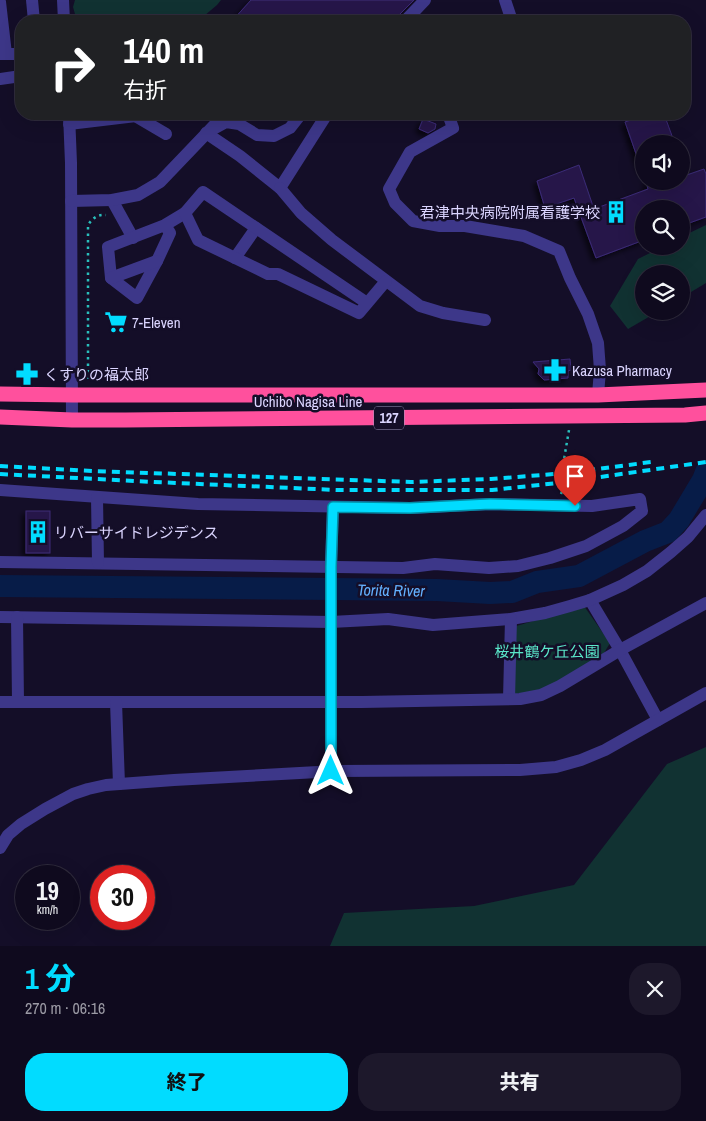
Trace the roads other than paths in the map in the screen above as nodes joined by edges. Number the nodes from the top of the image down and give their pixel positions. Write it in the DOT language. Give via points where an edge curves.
graph roads {
  1 [pos="32,0"];
  2 [pos="63,0"];
  3 [pos="426,0"];
  4 [pos="505,0"];
  5 [pos="0,2"];
  6 [pos="33,15"];
  7 [pos="64,15"];
  8 [pos="411,15"];
  9 [pos="510,15"];
  10 [pos="3,54"];
  11 [pos="15,77"];
  12 [pos="0,79"];
  13 [pos="69,120"];
  14 [pos="142,120"];
  15 [pos="219,120"];
  16 [pos="296,120"];
  17 [pos="323,120"];
  18 [pos="450,120"];
  19 [pos="206,133"];
  20 [pos="166,134"];
  21 [pos="280,188"];
  22 [pos="71,200"];
  23 [pos="112,200"];
  24 [pos="186,213"];
  25 [pos="165,225"];
  26 [pos="256,228"];
  27 [pos="133,238"];
  28 [pos="235,258"];
  29 [pos="158,261"];
  30 [pos="111,278"];
  31 [pos="386,280"];
  32 [pos="367,303"];
  33 [pos="485,320"];
  34 [pos="706,390"];
  35 [pos="0,394"];
  36 [pos="598,394"];
  37 [pos="73,395"];
  38 [pos="706,413"];
  39 [pos="0,417"];
  40 [pos="72,420"];
  41 [pos="0,490"];
  42 [pos="97,497"];
  43 [pos="333,507"];
  44 [pos="706,515"];
  45 [pos="0,562"];
  46 [pos="98,563"];
  47 [pos="331,570"];
  48 [pos="590,600"];
  49 [pos="706,603"];
  50 [pos="0,617"];
  51 [pos="17,617"];
  52 [pos="331,619"];
  53 [pos="511,619"];
  54 [pos="620,650"];
  55 [pos="706,693"];
  56 [pos="509,700"];
  57 [pos="0,702"];
  58 [pos="18,702"];
  59 [pos="116,702"];
  60 [pos="331,702"];
  61 [pos="658,720"];
  62 [pos="331,771"];
  63 [pos="119,784"];
  64 [pos="0,848"];
  1 -- 6 [label="street"];
  2 -- 7 [label="street"];
  3 -- 8 [label="street"];
  4 -- 9 [label="street"];
  5 -- 10 [label="street"];
  11 -- 12 [label="street"];
  13 -- 22 [label="street"];
  14 -- 20 [label="street"];
  15 -- 19 [label="street"];
  16 -- 19 [label="street" via="290,128 274,136 257,135 239,124 226,122"];
  17 -- 21 [label="street"];
  18 -- 36 [label="street" via="453,128 410,152 389,189 395,203 413,221 524,236 559,251 598,343"];
  19 -- 21 [label="street"];
  19 -- 23 [label="street" via="160,182 138,195"];
  21 -- 31 [label="street" via="332,240"];
  22 -- 23 [label="street"];
  22 -- 37 [label="street"];
  23 -- 27 [label="street"];
  24 -- 25 [label="street"];
  24 -- 26 [label="street" via="203,192"];
  24 -- 28 [label="street" via="198,240"];
  25 -- 27 [label="street"];
  25 -- 29 [label="street" via="170,233"];
  26 -- 28 [label="street"];
  26 -- 32 [label="street"];
  27 -- 30 [label="street" via="108,247"];
  28 -- 32 [label="street" via="268,274 278,274 359,313"];
  29 -- 30 [label="street"];
  29 -- 30 [label="street" via="137,298"];
  31 -- 32 [label="street"];
  31 -- 33 [label="street" via="420,306"];
  34 -- 36 [label="highway, Uchibo Nagisa Line / 127"];
  35 -- 37 [label="highway, Uchibo Nagisa Line / 127"];
  36 -- 37 [label="highway, Uchibo Nagisa Line / 127"];
  37 -- 40 [label="street"];
  38 -- 40 [label="highway, Uchibo Nagisa Line / 127"];
  39 -- 40 [label="highway, Uchibo Nagisa Line / 127"];
  41 -- 42 [label="street"];
  42 -- 43 [label="street" via="198,504"];
  42 -- 46 [label="street"];
  43 -- 47 [label="street"];
  43 -- 47 [label="street" via="592,506 640,499 642,511 623,526 586,546 518,566 489,568 435,564"];
  44 -- 48 [label="street" via="688,537 647,571"];
  45 -- 46 [label="street"];
  46 -- 47 [label="street"];
  47 -- 52 [label="street"];
  48 -- 53 [label="street"];
  48 -- 54 [label="street"];
  49 -- 54 [label="street"];
  50 -- 51 [label="street"];
  51 -- 52 [label="street"];
  51 -- 58 [label="street"];
  52 -- 53 [label="street" via="388,619 433,625"];
  52 -- 60 [label="street"];
  53 -- 56 [label="street"];
  54 -- 56 [label="street" via="560,686"];
  54 -- 61 [label="street"];
  55 -- 61 [label="street"];
  56 -- 60 [label="street"];
  57 -- 58 [label="street"];
  58 -- 59 [label="street"];
  59 -- 60 [label="street"];
  59 -- 63 [label="street"];
  60 -- 62 [label="street"];
  61 -- 62 [label="street" via="605,750 556,767"];
  62 -- 63 [label="street"];
  63 -- 64 [label="street" via="88,788 73,794 21,824 8,835"];
}
